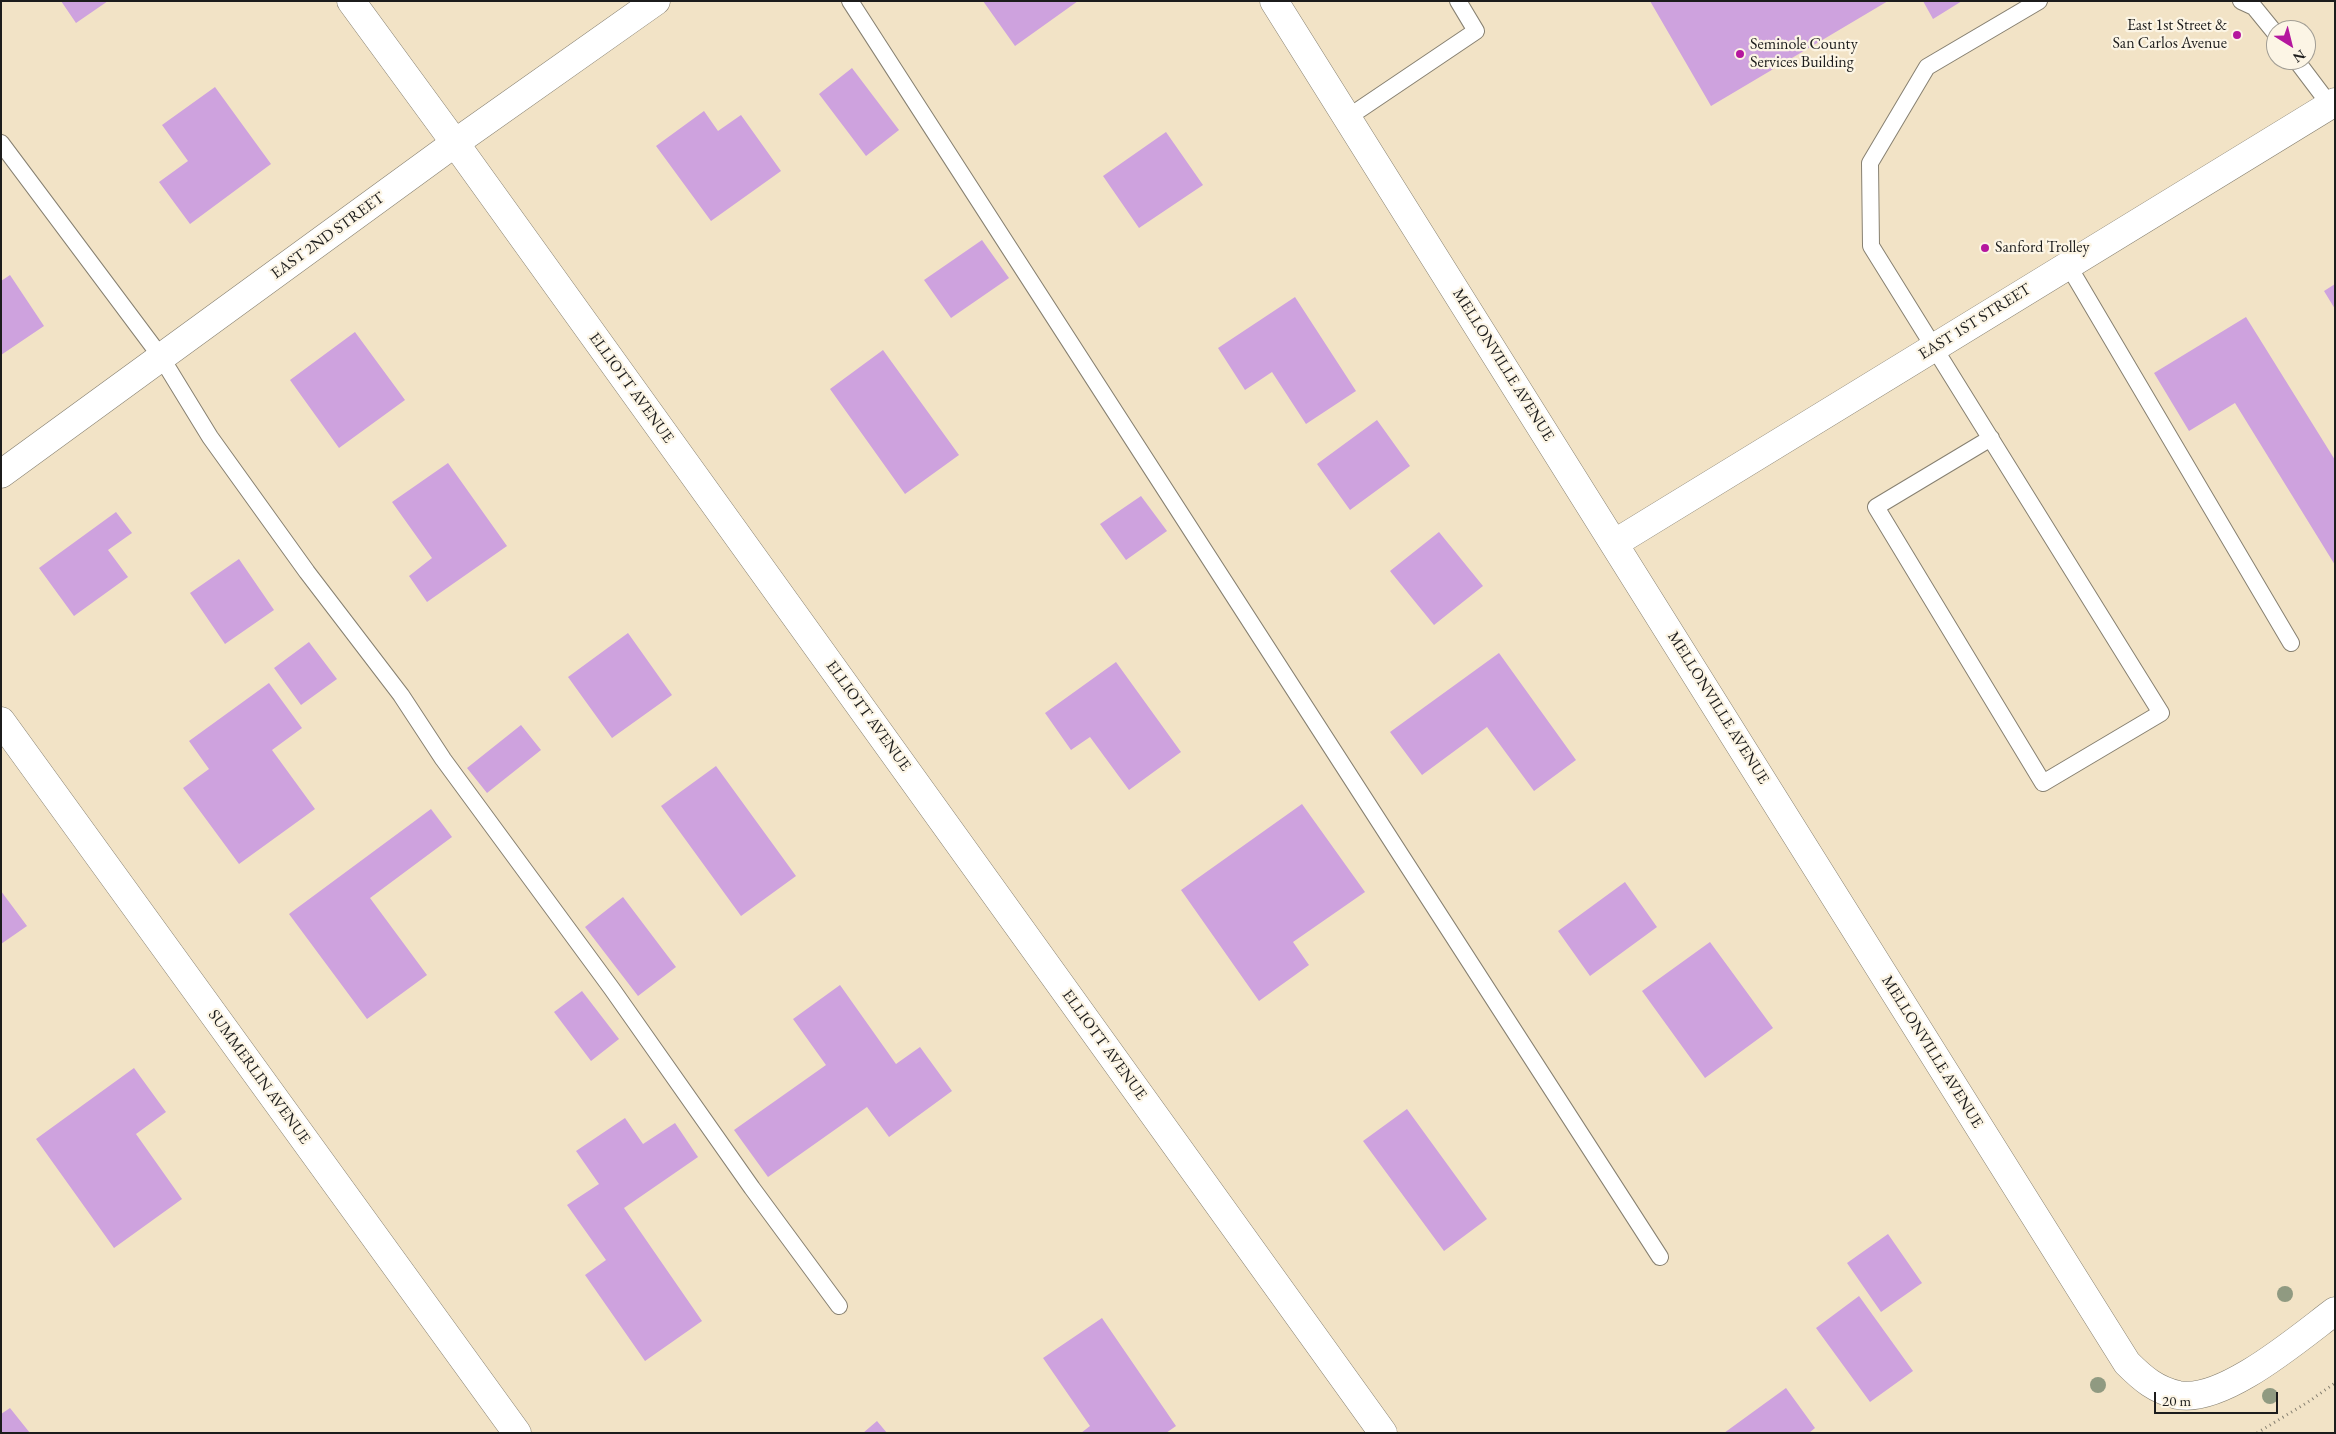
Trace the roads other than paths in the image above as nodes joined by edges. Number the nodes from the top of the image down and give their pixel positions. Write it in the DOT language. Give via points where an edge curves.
graph roads {
  1 [pos="351,1"];
  2 [pos="656,1"];
  3 [pos="850,1"];
  4 [pos="1274,1"];
  5 [pos="1458,1"];
  6 [pos="2039,1"];
  7 [pos="2241,1"];
  8 [pos="2266,22"];
  9 [pos="2304,70"];
  10 [pos="2332,103"];
  11 [pos="1347,118"];
  12 [pos="1,143"];
  13 [pos="455,143"];
  14 [pos="2068,265"];
  15 [pos="1934,347"];
  16 [pos="161,357"];
  17 [pos="1991,438"];
  18 [pos="1,474"];
  19 [pos="1615,544"];
  20 [pos="2291,643"];
  21 [pos="1,721"];
  22 [pos="1660,1257"];
  23 [pos="840,1306"];
  24 [pos="2335,1312"];
  25 [pos="517,1433"];
  26 [pos="1383,1433"];
  1 -- 13 [label="street, ELLIOTT AVENUE"];
  2 -- 13 [label="street, EAST 2ND STREET"];
  3 -- 22 [label="lane"];
  4 -- 11 [label="street, MELLONVILLE AVENUE"];
  5 -- 11 [label="lane" via="1476,31"];
  6 -- 15 [label="lane" via="1926,67 1870,163 1871,246"];
  7 -- 8 [label="lane" via="2254,7"];
  9 -- 10 [label="lane"];
  10 -- 14 [label="street, EAST 1ST STREET"];
  11 -- 19 [label="street, MELLONVILLE AVENUE"];
  12 -- 16 [label="lane"];
  13 -- 16 [label="street, EAST 2ND STREET"];
  13 -- 26 [label="street, ELLIOTT AVENUE"];
  14 -- 15 [label="street, EAST 1ST STREET"];
  14 -- 20 [label="lane"];
  15 -- 17 [label="lane"];
  15 -- 19 [label="street, EAST 1ST STREET"];
  16 -- 18 [label="street, EAST 2ND STREET"];
  16 -- 23 [label="lane" via="210,438 401,695 443,760"];
  17 -- 17 [label="lane" via="2161,713 2043,783 1876,507"];
  19 -- 24 [label="street, MELLONVILLE AVENUE" via="2127,1363 2147,1383 2179,1395 2200,1394 2235,1381"];
  21 -- 25 [label="street, SUMMERLIN AVENUE"];
}
